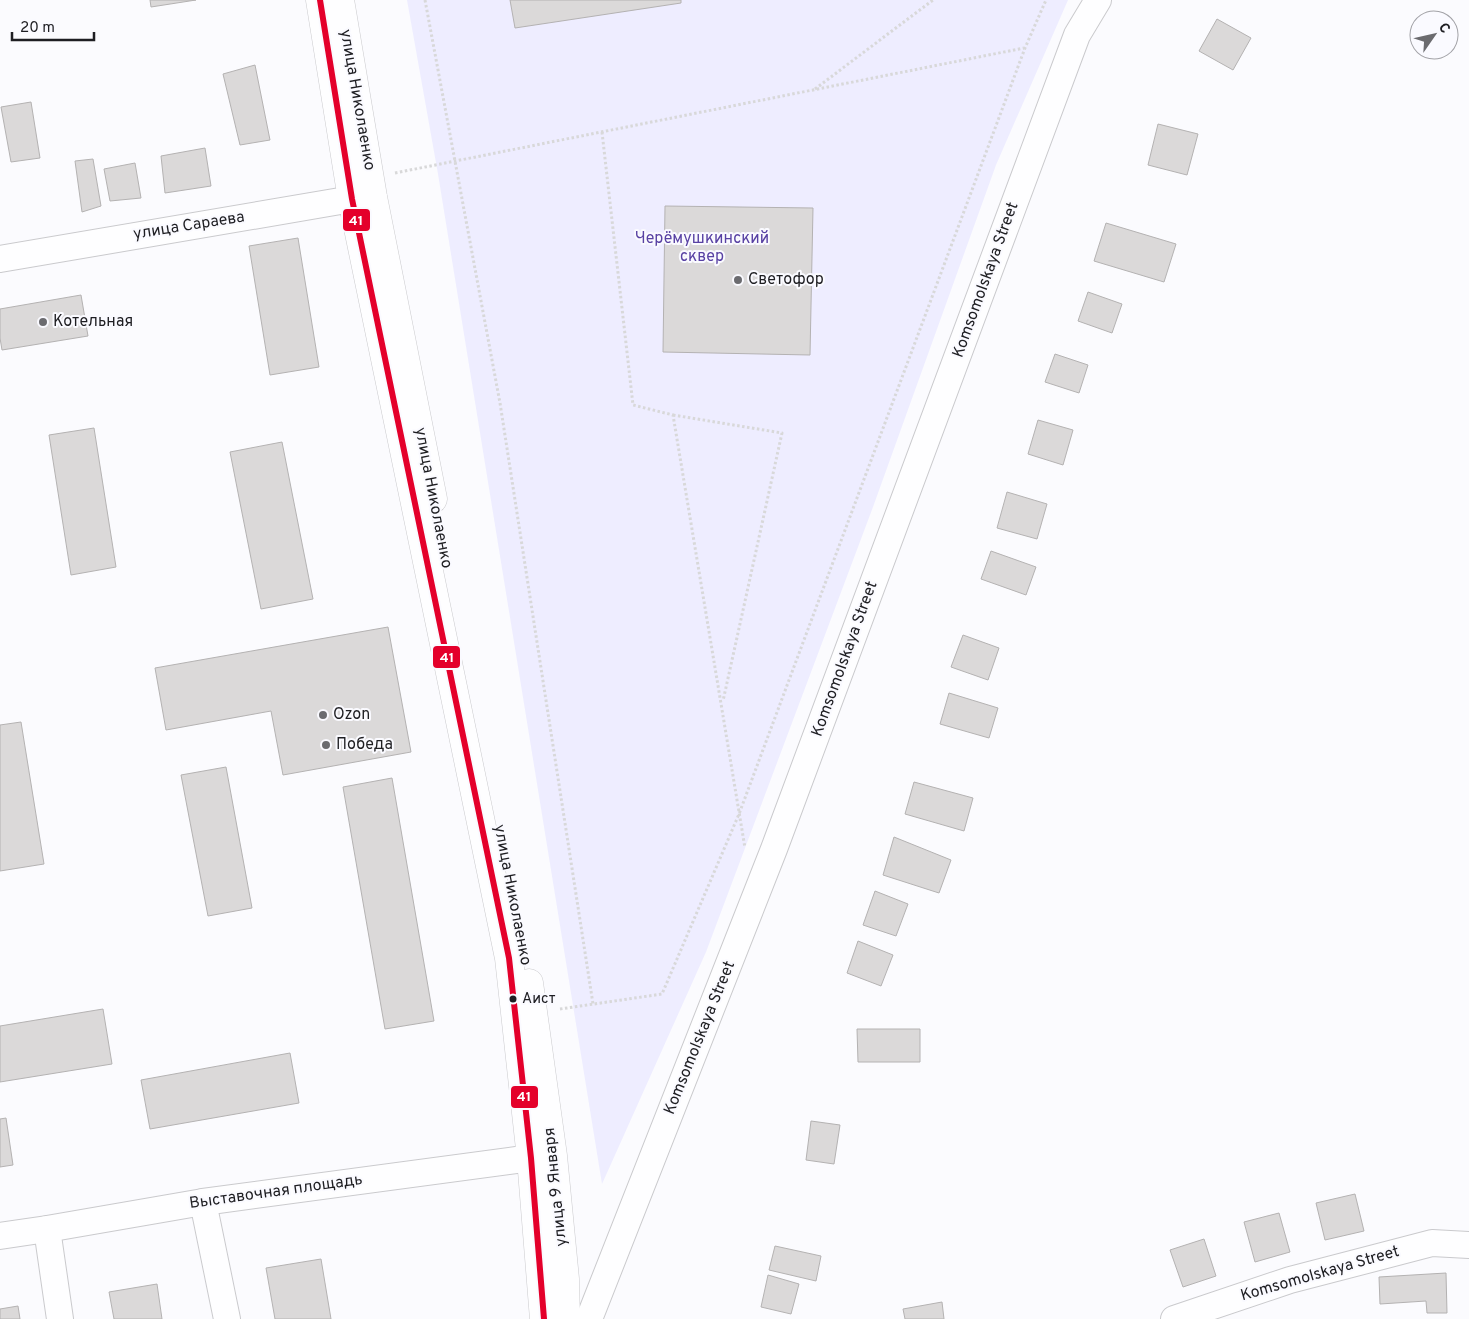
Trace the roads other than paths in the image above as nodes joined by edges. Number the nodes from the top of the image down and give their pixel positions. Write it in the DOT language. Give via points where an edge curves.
graph roads {
  1 [pos="320,0"];
  2 [pos="340,0"];
  3 [pos="1098,0"];
  4 [pos="370,178"];
  5 [pos="352,199"];
  6 [pos="0,259"];
  7 [pos="533,1004"];
  8 [pos="542,1157"];
  9 [pos="203,1202"];
  10 [pos="47,1229"];
  11 [pos="0,1236"];
  12 [pos="1469,1245"];
  13 [pos="60,1319"];
  14 [pos="227,1319"];
  15 [pos="544,1319"];
  16 [pos="566,1319"];
  17 [pos="589,1319"];
  18 [pos="1174,1319"];
  1 -- 5 [label="main road, улица Николаенко"];
  2 -- 4 [label="main road, улица Николаенко"];
  3 -- 17 [label="street, Komsomolskaya Street" via="1077,35 774,849"];
  4 -- 5 [label="street"];
  4 -- 7 [label="main road, улица Николаенко"];
  5 -- 6 [label="street, улица Сараева"];
  5 -- 8 [label="main road, улица Николаенко" via="509,958"];
  7 -- 8 [label="main road, улица 9 Января"];
  8 -- 9 [label="street, Выставочная площадь"];
  8 -- 15 [label="main road, улица Николаенко"];
  8 -- 16 [label="main road, улица 9 Января" via="565,1279"];
  9 -- 10 [label="street, Выставочная площадь"];
  9 -- 14 [label="street"];
  10 -- 11 [label="street, Выставочная площадь"];
  10 -- 13 [label="street"];
  12 -- 18 [label="street, Komsomolskaya Street" via="1432,1243 1290,1280"];
}
